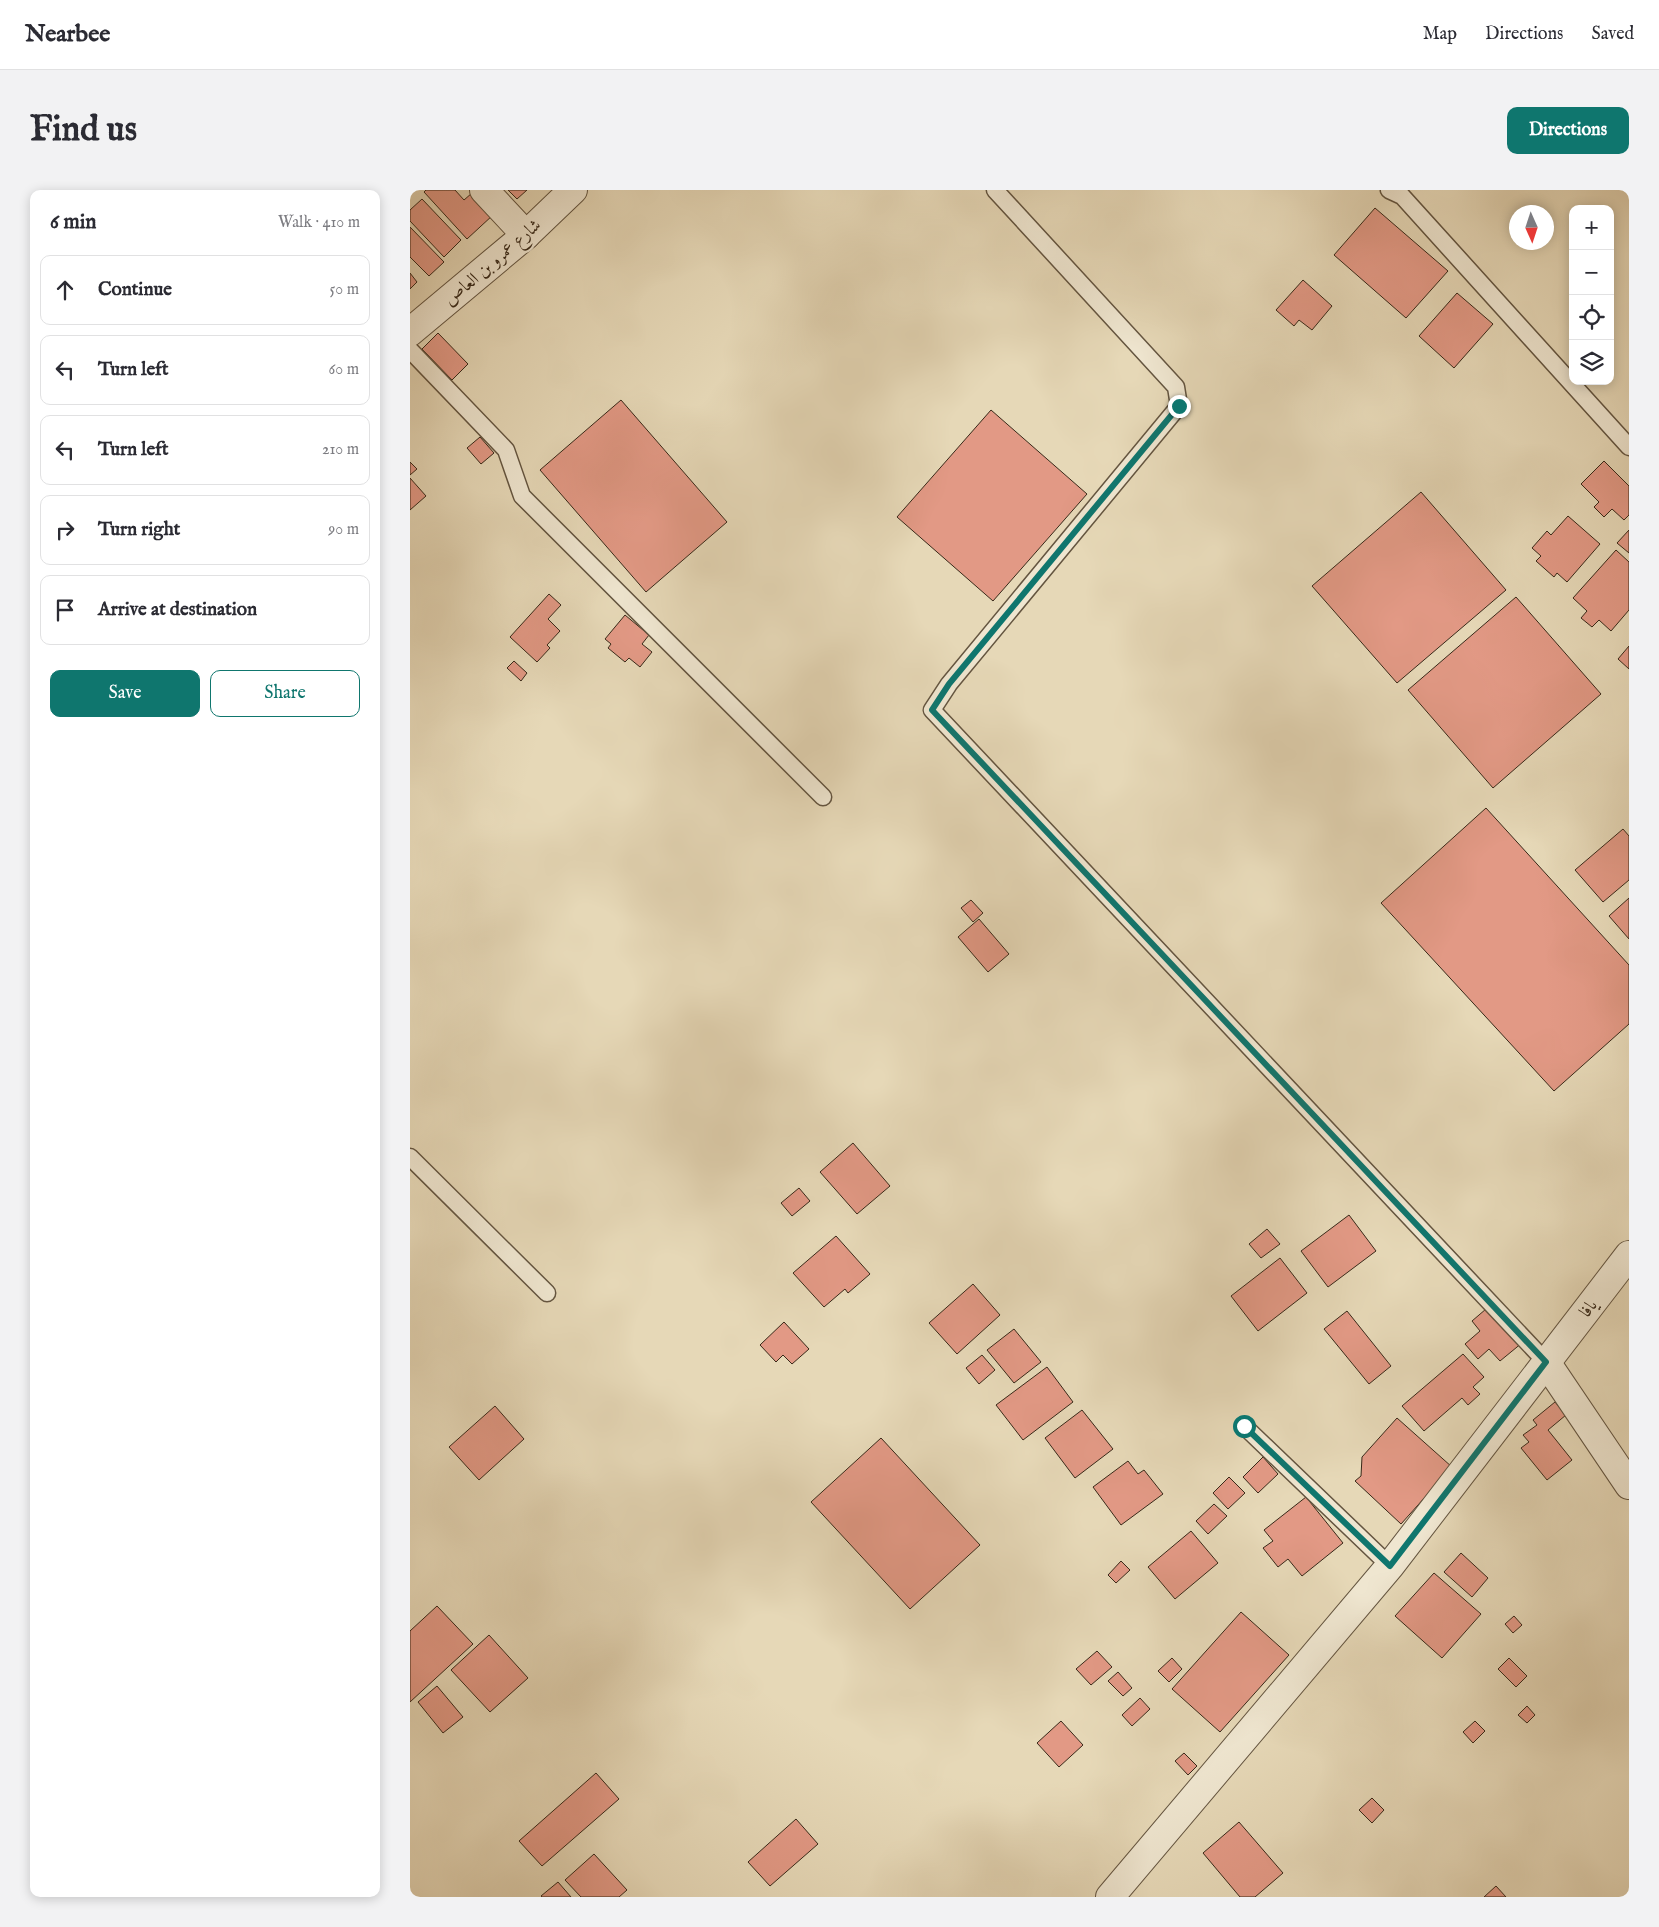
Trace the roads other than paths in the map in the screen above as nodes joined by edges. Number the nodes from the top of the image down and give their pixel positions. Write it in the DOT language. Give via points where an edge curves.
graph roads {
  1 [pos="484,190"];
  2 [pos="573,190"];
  3 [pos="995,190"];
  4 [pos="1389,190"];
  5 [pos="526,235"];
  6 [pos="410,332"];
  7 [pos="410,350"];
  8 [pos="1629,447"];
  9 [pos="823,797"];
  10 [pos="410,1157"];
  11 [pos="1629,1255"];
  12 [pos="547,1294"];
  13 [pos="1546,1362"];
  14 [pos="1244,1426"];
  15 [pos="1629,1485"];
  16 [pos="1390,1566"];
  17 [pos="1110,1897"];
  1 -- 5 [label="street"];
  2 -- 5 [label="street, شارع عمرو بن العاص"];
  3 -- 13 [label="lane" via="1176,387 1179,406 949,684 932,710"];
  4 -- 8 [label="lane" via="1402,196"];
  5 -- 6 [label="street, شارع عمرو بن العاص"];
  7 -- 9 [label="lane" via="506,450 522,496"];
  10 -- 12 [label="lane"];
  11 -- 13 [label="street, يافا"];
  13 -- 15 [label="street"];
  13 -- 16 [label="street, يافا"];
  14 -- 16 [label="lane"];
  16 -- 17 [label="street, يافا"];
}
